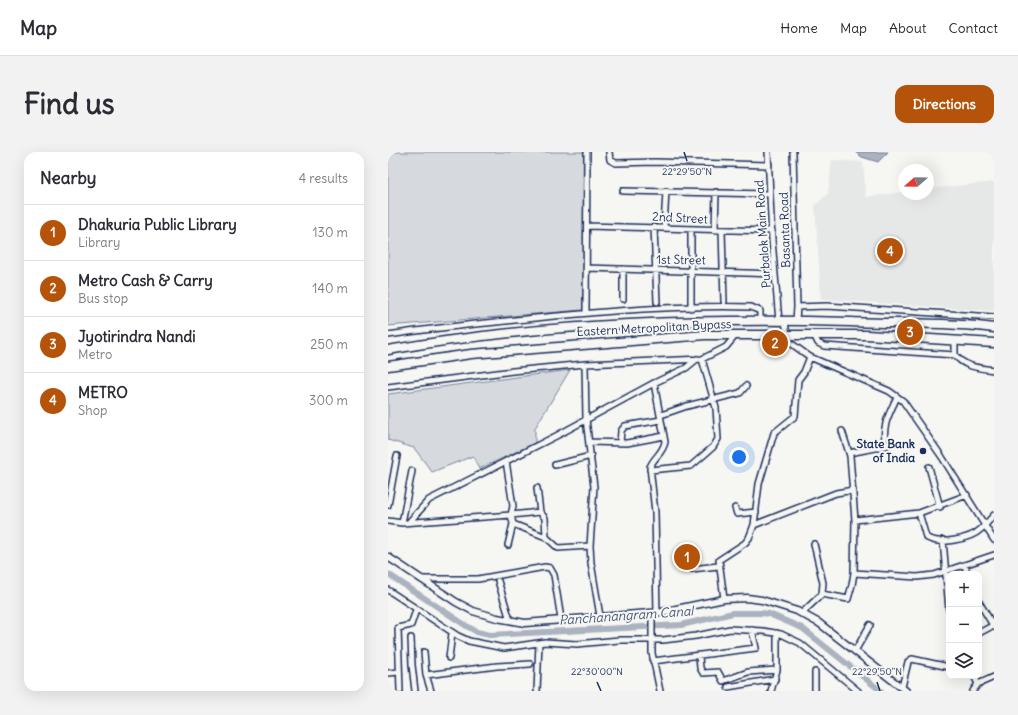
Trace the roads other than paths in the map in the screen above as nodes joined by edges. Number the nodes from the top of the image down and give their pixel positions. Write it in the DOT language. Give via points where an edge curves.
graph roads {
  1 [pos="587,152"];
  2 [pos="609,152"];
  3 [pos="768,152"];
  4 [pos="793,152"];
  5 [pos="769,165"];
  6 [pos="623,191"];
  7 [pos="666,191"];
  8 [pos="716,192"];
  9 [pos="770,194"];
  10 [pos="587,226"];
  11 [pos="654,227"];
  12 [pos="664,228"];
  13 [pos="691,229"];
  14 [pos="716,230"];
  15 [pos="722,230"];
  16 [pos="772,231"];
  17 [pos="587,268"];
  18 [pos="622,269"];
  19 [pos="655,270"];
  20 [pos="690,270"];
  21 [pos="723,271"];
  22 [pos="774,274"];
  23 [pos="623,299"];
  24 [pos="657,302"];
  25 [pos="724,302"];
  26 [pos="798,307"];
  27 [pos="691,308"];
  28 [pos="586,312"];
  29 [pos="994,317"];
  30 [pos="781,319"];
  31 [pos="760,320"];
  32 [pos="796,320"];
  33 [pos="994,328"];
  34 [pos="388,335"];
  35 [pos="736,335"];
  36 [pos="814,335"];
  37 [pos="787,336"];
  38 [pos="956,340"];
  39 [pos="994,343"];
  40 [pos="388,350"];
  41 [pos="954,355"];
  42 [pos="810,357"];
  43 [pos="700,359"];
  44 [pos="585,364"];
  45 [pos="388,366"];
  46 [pos="994,370"];
  47 [pos="654,382"];
  48 [pos="746,386"];
  49 [pos="388,387"];
  50 [pos="897,397"];
  51 [pos="714,399"];
  52 [pos="661,418"];
  53 [pos="586,420"];
  54 [pos="842,431"];
  55 [pos="664,436"];
  56 [pos="589,442"];
  57 [pos="620,443"];
  58 [pos="849,453"];
  59 [pos="397,456"];
  60 [pos="591,456"];
  61 [pos="506,461"];
  62 [pos="555,465"];
  63 [pos="929,467"];
  64 [pos="650,470"];
  65 [pos="412,471"];
  66 [pos="537,488"];
  67 [pos="853,490"];
  68 [pos="967,495"];
  69 [pos="388,505"];
  70 [pos="940,507"];
  71 [pos="734,508"];
  72 [pos="540,512"];
  73 [pos="756,512"];
  74 [pos="919,513"];
  75 [pos="511,515"];
  76 [pos="994,515"];
  77 [pos="854,520"];
  78 [pos="388,521"];
  79 [pos="410,521"];
  80 [pos="402,523"];
  81 [pos="513,524"];
  82 [pos="754,525"];
  83 [pos="985,525"];
  84 [pos="546,537"];
  85 [pos="944,540"];
  86 [pos="994,540"];
  87 [pos="508,544"];
  88 [pos="814,544"];
  89 [pos="590,546"];
  90 [pos="683,551"];
  91 [pos="994,556"];
  92 [pos="388,557"];
  93 [pos="965,565"];
  94 [pos="718,566"];
  95 [pos="949,571"];
  96 [pos="966,571"];
  97 [pos="946,572"];
  98 [pos="854,573"];
  99 [pos="421,579"];
  100 [pos="498,581"];
  101 [pos="388,590"];
  102 [pos="822,594"];
  103 [pos="724,599"];
  104 [pos="982,607"];
  105 [pos="416,610"];
  106 [pos="655,613"];
  107 [pos="802,613"];
  108 [pos="600,616"];
  109 [pos="561,619"];
  110 [pos="510,620"];
  111 [pos="870,625"];
  112 [pos="994,626"];
  113 [pos="752,630"];
  114 [pos="982,632"];
  115 [pos="452,633"];
  116 [pos="777,633"];
  117 [pos="652,637"];
  118 [pos="411,638"];
  119 [pos="539,643"];
  120 [pos="855,651"];
  121 [pos="424,652"];
  122 [pos="698,656"];
  123 [pos="449,658"];
  124 [pos="654,661"];
  125 [pos="530,664"];
  126 [pos="946,666"];
  127 [pos="777,670"];
  128 [pos="399,672"];
  129 [pos="815,672"];
  130 [pos="388,673"];
  131 [pos="426,675"];
  132 [pos="994,677"];
  133 [pos="774,679"];
  134 [pos="976,679"];
  135 [pos="978,684"];
  136 [pos="728,687"];
  137 [pos="904,689"];
  138 [pos="400,691"];
  139 [pos="415,691"];
  140 [pos="432,691"];
  141 [pos="537,691"];
  142 [pos="660,691"];
  143 [pos="771,691"];
  144 [pos="815,691"];
  145 [pos="858,691"];
  146 [pos="973,691"];
  1 -- 10 [label="street"];
  2 -- 5 [label="street" via="610,160 616,163"];
  3 -- 5 [label="street, Purbalok Main Road"];
  4 -- 26 [label="street, Basanta Road"];
  5 -- 9 [label="street, Purbalok Main Road"];
  6 -- 7 [label="street"];
  7 -- 8 [label="street"];
  7 -- 12 [label="street"];
  8 -- 9 [label="street"];
  8 -- 14 [label="street"];
  9 -- 16 [label="street, Purbalok Main Road"];
  10 -- 11 [label="street, 2nd Street"];
  10 -- 17 [label="street"];
  11 -- 12 [label="street, 2nd Street"];
  11 -- 19 [label="street"];
  12 -- 13 [label="street, 2nd Street"];
  13 -- 14 [label="street, 2nd Street"];
  13 -- 20 [label="street"];
  14 -- 15 [label="street, 2nd Street"];
  15 -- 16 [label="street, 2nd Street"];
  15 -- 21 [label="street"];
  16 -- 22 [label="street, Purbalok Main Road"];
  17 -- 18 [label="street, 1st Street"];
  17 -- 28 [label="street"];
  18 -- 19 [label="street, 1st Street"];
  18 -- 23 [label="street"];
  19 -- 20 [label="street, 1st Street"];
  19 -- 24 [label="street"];
  20 -- 21 [label="street, 1st Street"];
  20 -- 27 [label="street"];
  21 -- 22 [label="street, 1st Street"];
  21 -- 25 [label="street"];
  22 -- 30 [label="street, Purbalok Main Road"];
  26 -- 29 [label="street" via="827,306"];
  26 -- 32 [label="street, Basanta Road"];
  27 -- 28 [label="street"];
  27 -- 31 [label="street" via="751,307 760,311"];
  28 -- 34 [label="street"];
  30 -- 31 [label="main road, Eastern Metropolitan Bypass"];
  30 -- 32 [label="main road, Eastern Metropolitan Bypass"];
  30 -- 37 [label="street, Purbalok Main Road"];
  31 -- 40 [label="main road, Eastern Metropolitan Bypass" via="587,327 481,336"];
  32 -- 33 [label="main road, Eastern Metropolitan Bypass"];
  35 -- 37 [label="main road, Eastern Metropolitan Bypass"];
  35 -- 43 [label="street" via="726,347"];
  35 -- 45 [label="main road, Eastern Metropolitan Bypass" via="586,343 471,354"];
  36 -- 37 [label="main road, Eastern Metropolitan Bypass"];
  36 -- 38 [label="main road, Eastern Metropolitan Bypass"];
  36 -- 41 [label="street" via="818,343 824,346"];
  37 -- 42 [label="street" via="792,344"];
  38 -- 39 [label="main road, Eastern Metropolitan Bypass"];
  38 -- 41 [label="street"];
  41 -- 46 [label="street" via="968,365"];
  42 -- 50 [label="street"];
  42 -- 73 [label="street" via="798,380 795,416 774,433 759,484"];
  43 -- 44 [label="street"];
  43 -- 47 [label="street"];
  43 -- 51 [label="street"];
  44 -- 49 [label="street" via="513,370"];
  44 -- 53 [label="street"];
  47 -- 52 [label="street"];
  47 -- 53 [label="street"];
  48 -- 51 [label="street" via="740,393"];
  50 -- 58 [label="street" via="885,424 886,446"];
  50 -- 68 [label="street" via="903,401"];
  51 -- 52 [label="street" via="687,406"];
  51 -- 64 [label="street" via="718,440 713,447 691,466"];
  52 -- 55 [label="street"];
  52 -- 57 [label="street" via="625,426"];
  53 -- 56 [label="street"];
  53 -- 61 [label="street"];
  54 -- 58 [label="street"];
  55 -- 57 [label="street"];
  55 -- 64 [label="street" via="664,449 652,461"];
  56 -- 57 [label="street"];
  56 -- 60 [label="street"];
  58 -- 67 [label="street"];
  59 -- 69 [label="street"];
  60 -- 62 [label="street"];
  60 -- 89 [label="street" via="594,502"];
  61 -- 75 [label="street" via="513,506"];
  61 -- 79 [label="street" via="429,500"];
  63 -- 70 [label="street"];
  64 -- 106 [label="street" via="655,512"];
  65 -- 80 [label="street"];
  66 -- 72 [label="street"];
  67 -- 77 [label="street"];
  67 -- 82 [label="street" via="836,493"];
  68 -- 70 [label="street"];
  68 -- 83 [label="street"];
  70 -- 74 [label="street"];
  71 -- 73 [label="street" via="737,514"];
  72 -- 75 [label="street"];
  72 -- 84 [label="street" via="545,518"];
  73 -- 82 [label="street"];
  74 -- 77 [label="street"];
  74 -- 85 [label="street" via="926,537"];
  75 -- 79 [label="street"];
  75 -- 81 [label="street"];
  76 -- 83 [label="street"];
  77 -- 98 [label="street"];
  78 -- 80 [label="street"];
  79 -- 80 [label="street"];
  81 -- 84 [label="street"];
  81 -- 87 [label="street"];
  82 -- 94 [label="street" via="745,543 722,556 718,560"];
  83 -- 85 [label="street" via="968,536"];
  83 -- 86 [label="street"];
  84 -- 89 [label="street" via="558,548"];
  85 -- 97 [label="street"];
  88 -- 102 [label="street" via="823,582"];
  89 -- 108 [label="street" via="593,586"];
  90 -- 94 [label="street" via="692,569"];
  91 -- 93 [label="street"];
  92 -- 99 [label="street"];
  93 -- 95 [label="street"];
  93 -- 96 [label="street"];
  94 -- 103 [label="street"];
  97 -- 98 [label="street" via="917,577"];
  98 -- 102 [label="street" via="848,599"];
  99 -- 109 [label="street" via="478,579 550,568 554,575"];
  99 -- 110 [label="street" via="473,611"];
  100 -- 110 [label="street"];
  101 -- 105 [label="street"];
  102 -- 107 [label="street"];
  103 -- 106 [label="street"];
  103 -- 107 [label="street" via="762,600"];
  104 -- 112 [label="street"];
  105 -- 115 [label="street"];
  105 -- 128 [label="street" via="412,625 398,628"];
  106 -- 108 [label="street"];
  106 -- 117 [label="street" via="651,621"];
  107 -- 120 [label="street"];
  108 -- 109 [label="street"];
  109 -- 110 [label="street" via="525,623"];
  111 -- 120 [label="street"];
  112 -- 114 [label="street"];
  113 -- 116 [label="street"];
  113 -- 117 [label="street" via="730,629 696,636"];
  113 -- 122 [label="street" via="756,648"];
  115 -- 119 [label="street" via="469,641 504,648"];
  115 -- 123 [label="street"];
  116 -- 127 [label="street"];
  116 -- 145 [label="street" via="800,642"];
  117 -- 119 [label="street" via="577,644"];
  117 -- 124 [label="street"];
  118 -- 139 [label="street"];
  119 -- 141 [label="street"];
  120 -- 137 [label="street"];
  121 -- 131 [label="street"];
  122 -- 124 [label="street"];
  122 -- 127 [label="street" via="703,673 718,672 723,681 748,672"];
  124 -- 142 [label="street"];
  125 -- 131 [label="street"];
  126 -- 137 [label="street" via="912,659 908,662"];
  127 -- 133 [label="street"];
  128 -- 130 [label="street"];
  128 -- 138 [label="street"];
  129 -- 144 [label="street"];
  131 -- 140 [label="street"];
  132 -- 135 [label="street"];
  133 -- 136 [label="street"];
  133 -- 143 [label="street"];
  134 -- 135 [label="street"];
  135 -- 146 [label="street"];
}
